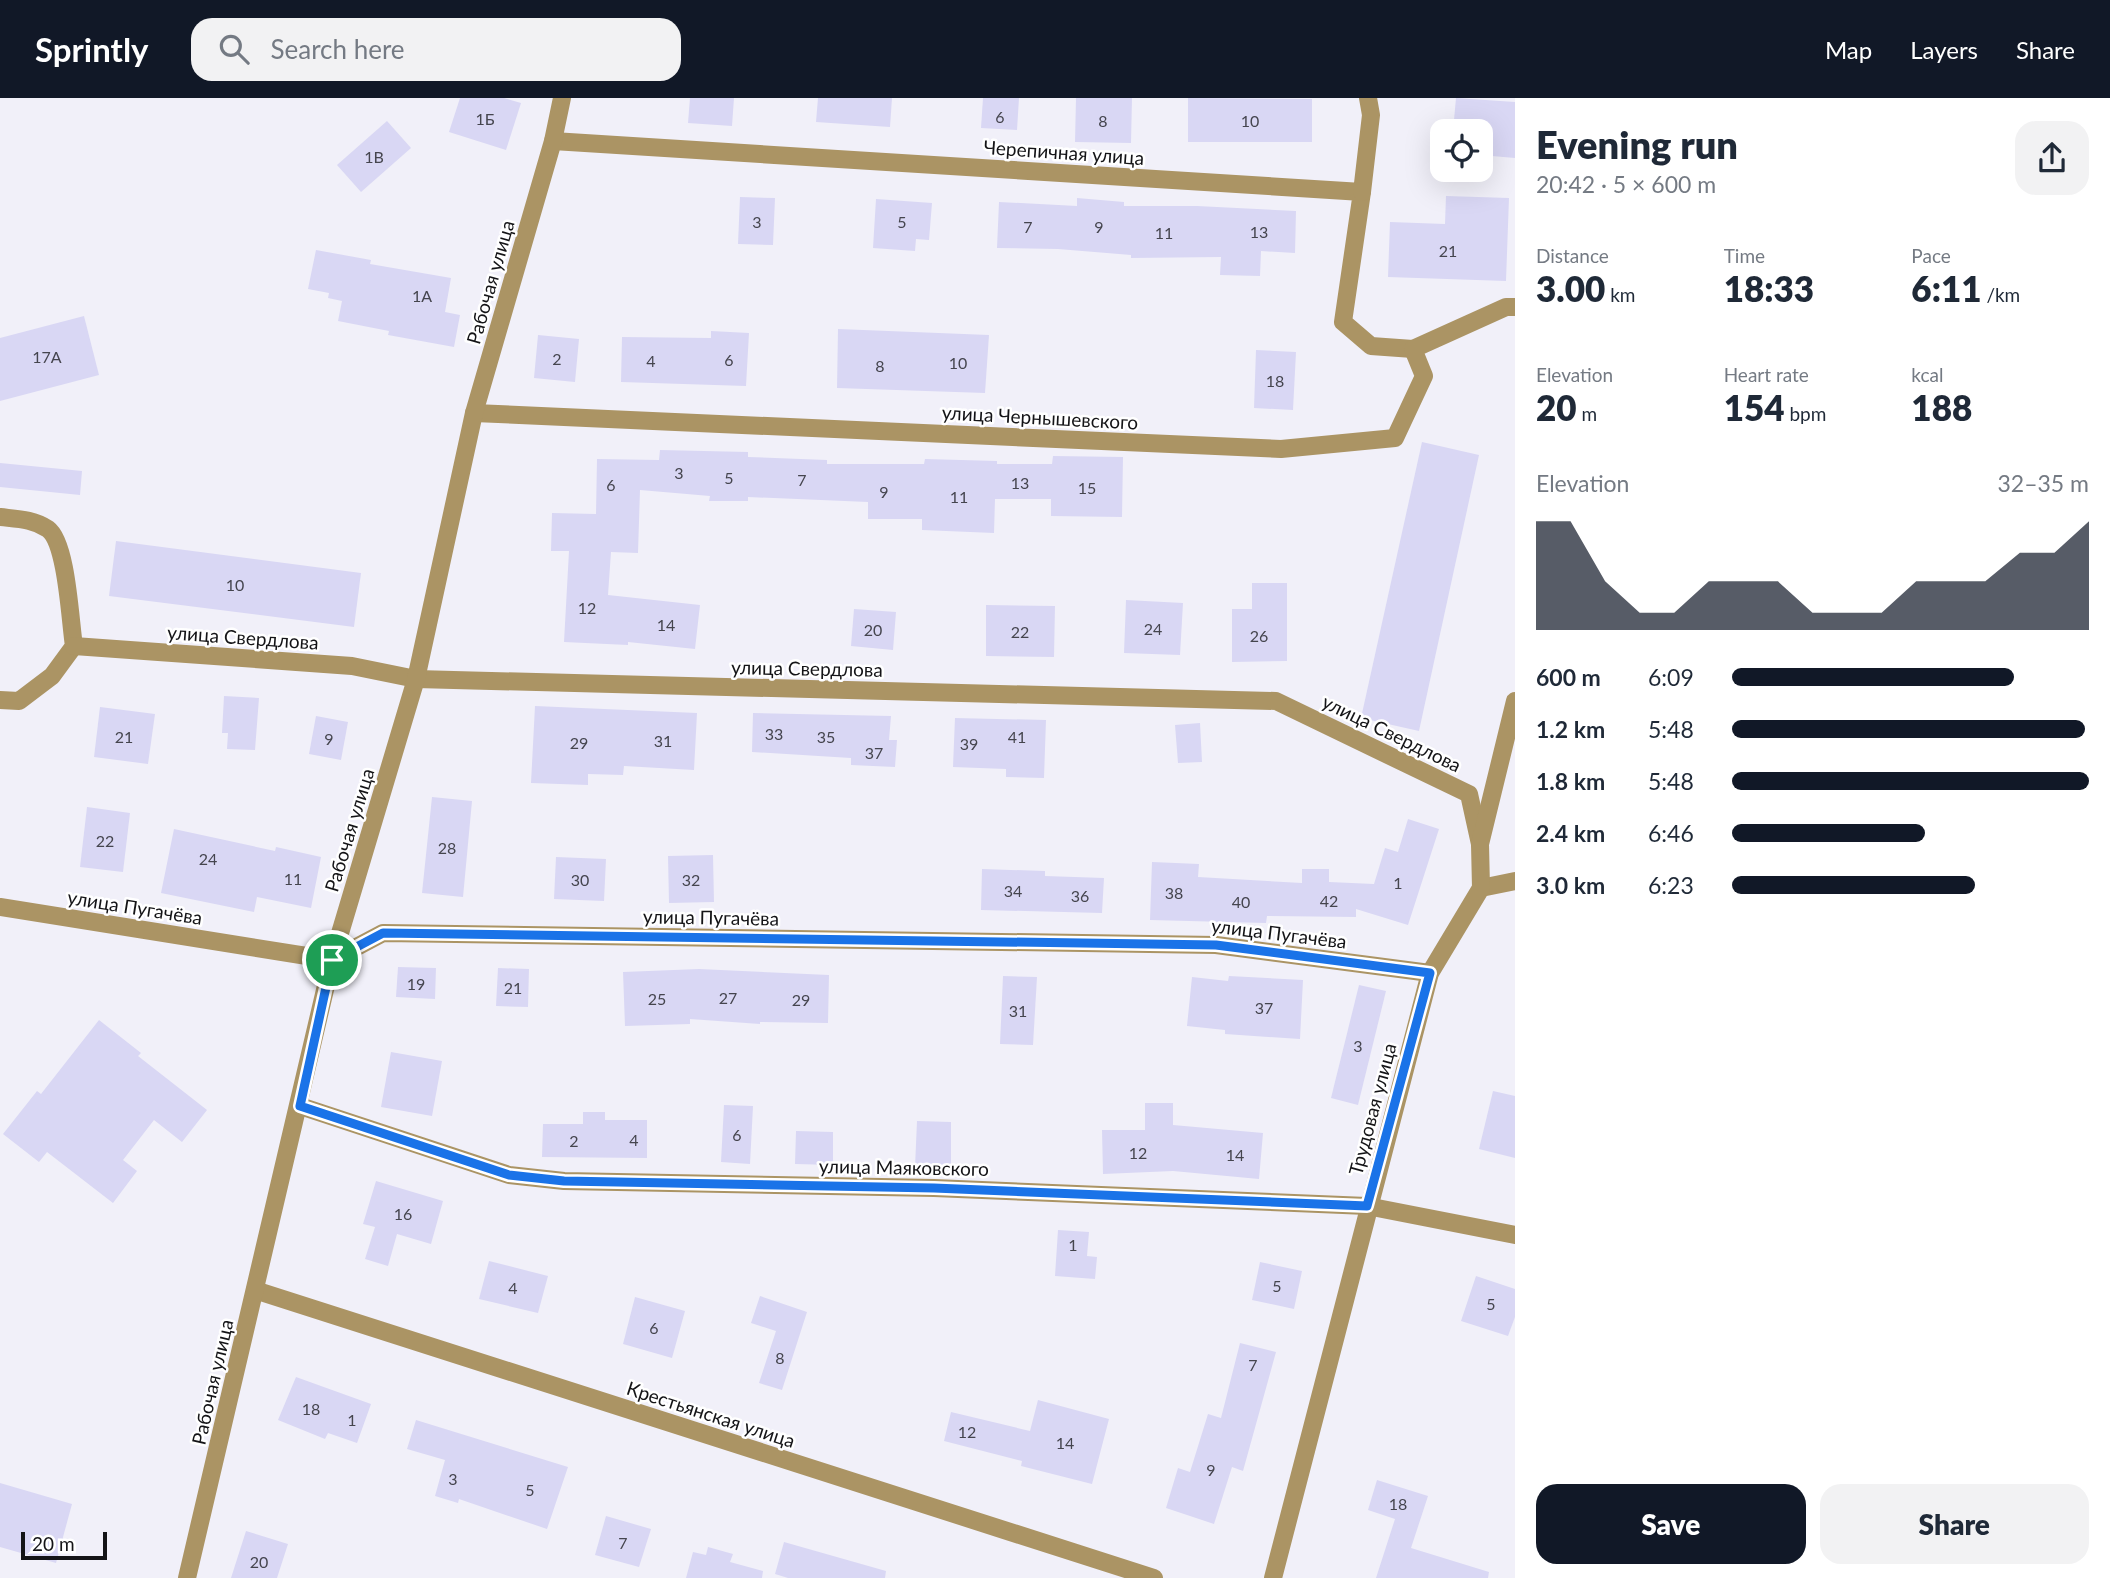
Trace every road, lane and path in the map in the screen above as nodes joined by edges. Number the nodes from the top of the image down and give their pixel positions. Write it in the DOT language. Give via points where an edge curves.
graph roads {
  1 [pos="562,98"];
  2 [pos="1368,98"];
  3 [pos="553,141"];
  4 [pos="1362,192"];
  5 [pos="1515,307"];
  6 [pos="1413,349"];
  7 [pos="474,413"];
  8 [pos="0,517"];
  9 [pos="74,646"];
  10 [pos="416,679"];
  11 [pos="0,700"];
  12 [pos="1515,701"];
  13 [pos="1480,844"];
  14 [pos="1515,881"];
  15 [pos="1481,888"];
  16 [pos="0,907"];
  17 [pos="332,960"];
  18 [pos="1430,973"];
  19 [pos="300,1106"];
  20 [pos="1367,1206"];
  21 [pos="1515,1235"];
  22 [pos="255,1290"];
  23 [pos="187,1578"];
  24 [pos="1154,1578"];
  25 [pos="1273,1578"];
  1 -- 3 [label="street, Рабочая улица"];
  2 -- 4 [label="street" via="1371,115"];
  3 -- 4 [label="street, Черепичная улица"];
  3 -- 7 [label="street, Рабочая улица"];
  4 -- 6 [label="street" via="1343,322 1371,346"];
  5 -- 6 [label="street"];
  6 -- 7 [label="street, улица Чернышевского" via="1423,376 1395,438 1304,447 1267,449"];
  7 -- 10 [label="street, Рабочая улица"];
  8 -- 9 [label="street" via="34,521 51,531 61,552"];
  9 -- 10 [label="street, улица Свердлова" via="352,666"];
  9 -- 11 [label="street" via="52,676 19,701"];
  10 -- 13 [label="street, улица Свердлова" via="1276,701 1469,794"];
  10 -- 17 [label="street, Рабочая улица"];
  12 -- 13 [label="street"];
  13 -- 15 [label="street"];
  14 -- 15 [label="street"];
  15 -- 18 [label="street, Трудовая улица"];
  16 -- 17 [label="street, улица Пугачёва"];
  17 -- 18 [label="street, улица Пугачёва" via="383,933 1216,945"];
  17 -- 19 [label="street, Рабочая улица"];
  18 -- 20 [label="street, Трудовая улица"];
  19 -- 20 [label="street, улица Маяковского" via="509,1175 564,1181 934,1188"];
  19 -- 22 [label="street, Рабочая улица"];
  20 -- 21 [label="street, улица Маяковского"];
  20 -- 25 [label="street, Трудовая улица"];
  22 -- 23 [label="street, Рабочая улица"];
  22 -- 24 [label="street, Крестьянская улица"];
}
